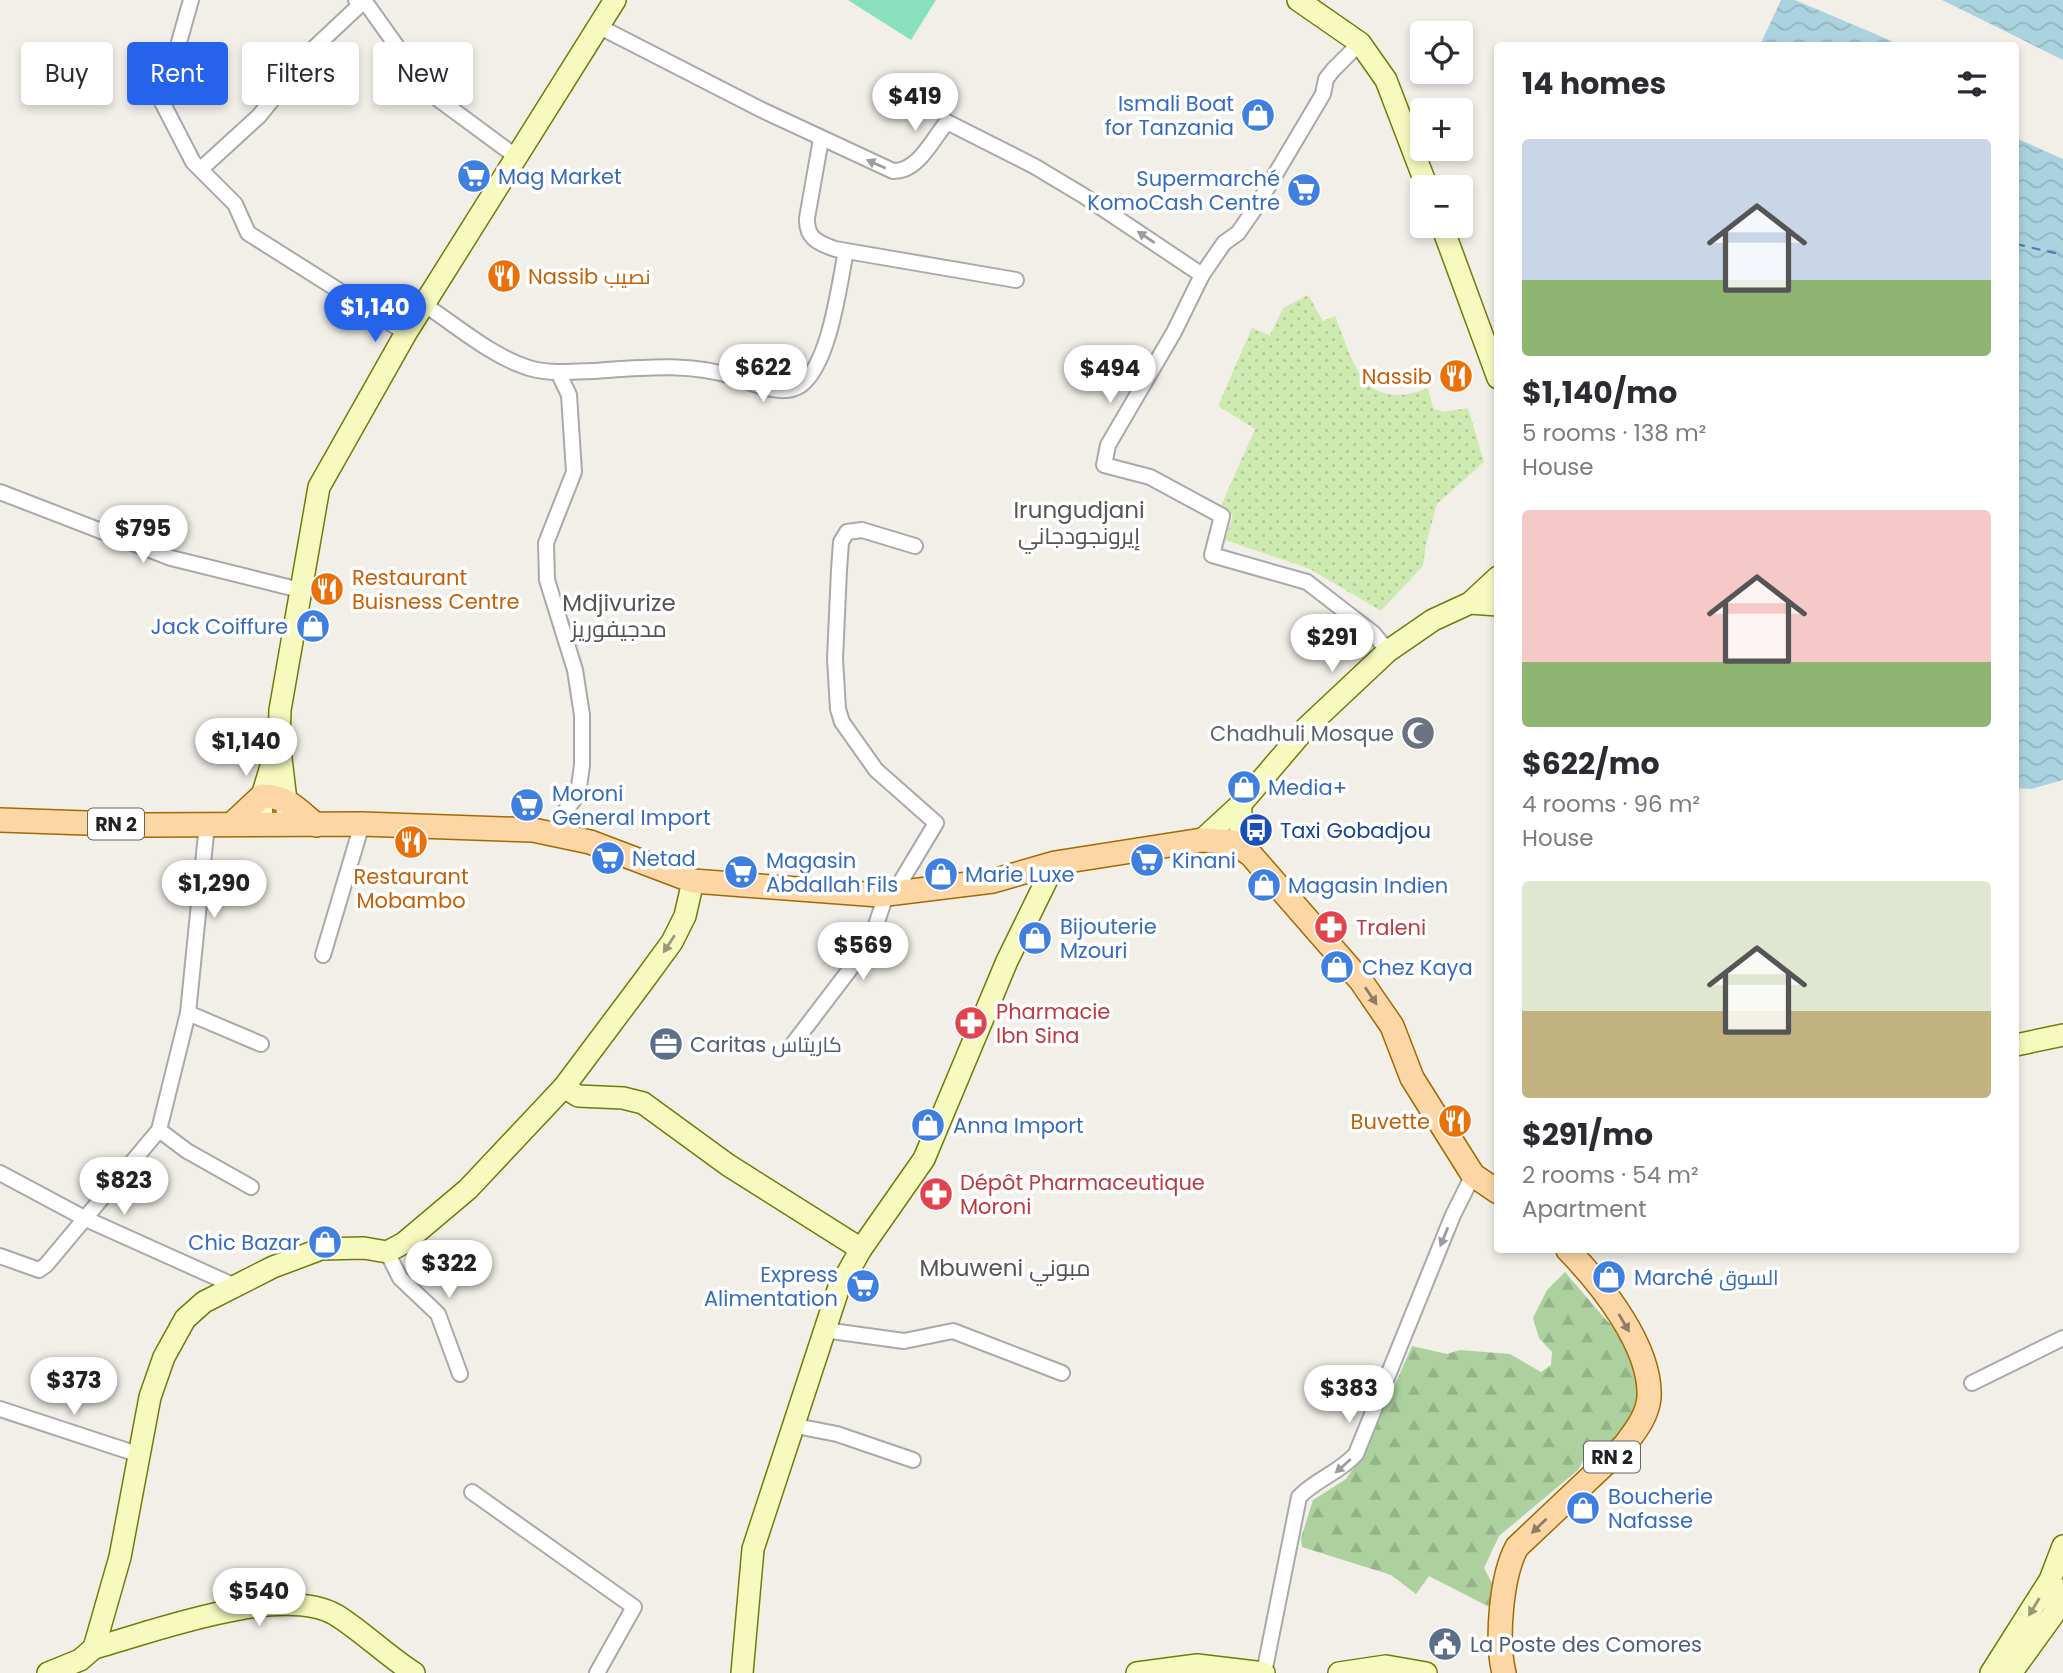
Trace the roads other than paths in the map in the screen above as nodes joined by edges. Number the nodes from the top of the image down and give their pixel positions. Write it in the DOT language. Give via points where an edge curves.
graph roads {
  1 [pos="191,0"];
  2 [pos="615,0"];
  3 [pos="1298,0"];
  4 [pos="363,2"];
  5 [pos="598,26"];
  6 [pos="1360,43"];
  7 [pos="821,139"];
  8 [pos="517,158"];
  9 [pos="201,169"];
  10 [pos="1422,175"];
  11 [pos="1446,238"];
  12 [pos="846,251"];
  13 [pos="1202,275"];
  14 [pos="1016,280"];
  15 [pos="425,305"];
  16 [pos="406,333"];
  17 [pos="1494,367"];
  18 [pos="558,372"];
  19 [pos="0,492"];
  20 [pos="915,546"];
  21 [pos="1494,581"];
  22 [pos="299,590"];
  23 [pos="1470,603"];
  24 [pos="1494,605"];
  25 [pos="1388,651"];
  26 [pos="279,742"];
  27 [pos="262,796"];
  28 [pos="287,800"];
  29 [pos="1241,804"];
  30 [pos="0,820"];
  31 [pos="207,824"];
  32 [pos="232,824"];
  33 [pos="261,824"];
  34 [pos="362,824"];
  35 [pos="289,825"];
  36 [pos="316,825"];
  37 [pos="555,834"];
  38 [pos="1202,840"];
  39 [pos="1240,847"];
  40 [pos="1055,863"];
  41 [pos="693,881"];
  42 [pos="890,894"];
  43 [pos="323,955"];
  44 [pos="188,1013"];
  45 [pos="2063,1035"];
  46 [pos="261,1044"];
  47 [pos="793,1044"];
  48 [pos="2019,1044"];
  49 [pos="564,1087"];
  50 [pos="159,1130"];
  51 [pos="0,1173"];
  52 [pos="1473,1175"];
  53 [pos="251,1187"];
  54 [pos="1494,1189"];
  55 [pos="86,1219"];
  56 [pos="861,1249"];
  57 [pos="387,1252"];
  58 [pos="1571,1253"];
  59 [pos="0,1256"];
  60 [pos="235,1286"];
  61 [pos="824,1331"];
  62 [pos="2063,1338"];
  63 [pos="1062,1373"];
  64 [pos="460,1374"];
  65 [pos="1972,1383"];
  66 [pos="0,1409"];
  67 [pos="791,1425"];
  68 [pos="137,1454"];
  69 [pos="913,1460"];
  70 [pos="472,1492"];
  71 [pos="2063,1546"];
  72 [pos="2059,1569"];
  73 [pos="2063,1590"];
  74 [pos="94,1648"];
  75 [pos="1498,1668"];
  76 [pos="48,1673"];
  77 [pos="414,1673"];
  78 [pos="597,1673"];
  79 [pos="741,1673"];
  80 [pos="1137,1673"];
  81 [pos="1264,1673"];
  82 [pos="1339,1673"];
  83 [pos="1426,1673"];
  84 [pos="1991,1673"];
  85 [pos="2011,1673"];
  1 -- 9 [label="street" via="162,102"];
  2 -- 5 [label="street"];
  3 -- 6 [label="street"];
  4 -- 8 [label="street" via="430,93"];
  4 -- 9 [label="street" via="314,48 259,116"];
  5 -- 7 [label="street"];
  5 -- 8 [label="street"];
  6 -- 10 [label="street" via="1386,80"];
  6 -- 13 [label="street" via="1326,79 1323,94 1256,207"];
  7 -- 12 [label="street" via="807,227 814,240"];
  13 -- 7 [label="street, one-way" via="1084,196 947,122 914,166 904,172 883,168"];
  8 -- 15 [label="street"];
  9 -- 16 [label="street" via="235,204 248,233"];
  11 -- 17 [label="street"];
  12 -- 14 [label="street"];
  12 -- 18 [label="street" via="821,353 805,380 792,389 773,389 698,369"];
  13 -- 25 [label="street" via="1108,444 1104,466 1150,477 1222,516 1212,555 1307,582 1373,633"];
  15 -- 16 [label="street"];
  15 -- 18 [label="street" via="501,355 528,368"];
  16 -- 22 [label="street" via="319,487"];
  18 -- 37 [label="street" via="569,395 574,472 546,543 547,580 575,670 582,715 582,765 578,794"];
  19 -- 22 [label="street" via="171,558"];
  20 -- 42 [label="street" via="862,530 847,532 841,542 836,681 842,722 876,770 936,823"];
  21 -- 23 [label="street"];
  22 -- 26 [label="street"];
  23 -- 24 [label="street"];
  23 -- 25 [label="street" via="1433,620"];
  25 -- 29 [label="street" via="1306,728"];
  26 -- 27 [label="street"];
  26 -- 28 [label="street"];
  27 -- 28 [label="main road"];
  27 -- 32 [label="main road"];
  27 -- 33 [label="street"];
  28 -- 35 [label="street"];
  28 -- 36 [label="main road"];
  29 -- 38 [label="street"];
  29 -- 39 [label="street"];
  30 -- 31 [label="main road, RN 2"];
  31 -- 32 [label="main road, RN 2"];
  31 -- 44 [label="street"];
  32 -- 33 [label="main road, RN 2"];
  33 -- 35 [label="main road, RN 2"];
  34 -- 36 [label="main road, RN 2"];
  34 -- 37 [label="main road, RN 2" via="499,827"];
  34 -- 43 [label="street"];
  35 -- 36 [label="main road, RN 2"];
  37 -- 41 [label="main road, RN 2" via="590,842"];
  38 -- 39 [label="main road, RN 2"];
  38 -- 40 [label="main road, RN 2"];
  39 -- 52 [label="main road, one-way" via="1361,981 1392,1027 1412,1078"];
  40 -- 42 [label="main road, RN 2" via="993,881"];
  40 -- 56 [label="street" via="1007,961 924,1159"];
  41 -- 42 [label="main road, RN 2"];
  41 -- 49 [label="street, one-way" via="685,916 672,942"];
  42 -- 47 [label="street" via="870,943"];
  44 -- 46 [label="street"];
  44 -- 50 [label="street"];
  45 -- 48 [label="street"];
  49 -- 56 [label="street" via="578,1097 643,1103 728,1165"];
  49 -- 57 [label="street" via="468,1189"];
  50 -- 53 [label="street"];
  50 -- 55 [label="street"];
  51 -- 55 [label="street"];
  52 -- 54 [label="main road"];
  52 -- 81 [label="street, one-way" via="1356,1454 1343,1469 1299,1497"];
  55 -- 59 [label="street" via="39,1270"];
  55 -- 60 [label="street"];
  56 -- 61 [label="street" via="838,1290"];
  57 -- 60 [label="street" via="321,1249"];
  57 -- 64 [label="street" via="400,1278 438,1314"];
  58 -- 75 [label="main road, RN 2, one-way" via="1597,1282 1630,1333 1647,1377 1649,1399 1639,1427 1625,1446 1517,1547 1505,1578"];
  60 -- 68 [label="street" via="204,1302 174,1333 150,1397"];
  61 -- 63 [label="street" via="904,1341 953,1331"];
  61 -- 67 [label="street"];
  62 -- 65 [label="street"];
  66 -- 68 [label="street"];
  67 -- 69 [label="street" via="837,1434"];
  67 -- 79 [label="street" via="753,1549"];
  68 -- 74 [label="street" via="134,1495"];
  70 -- 78 [label="street" via="634,1607"];
  71 -- 72 [label="street"];
  72 -- 84 [label="street, one-way"];
  73 -- 85 [label="street" via="2053,1615"];
  74 -- 76 [label="street" via="80,1660"];
  74 -- 77 [label="street" via="237,1608 315,1607 336,1616"];
  80 -- 81 [label="street" via="1197,1665"];
  82 -- 83 [label="street" via="1386,1666"];
}
